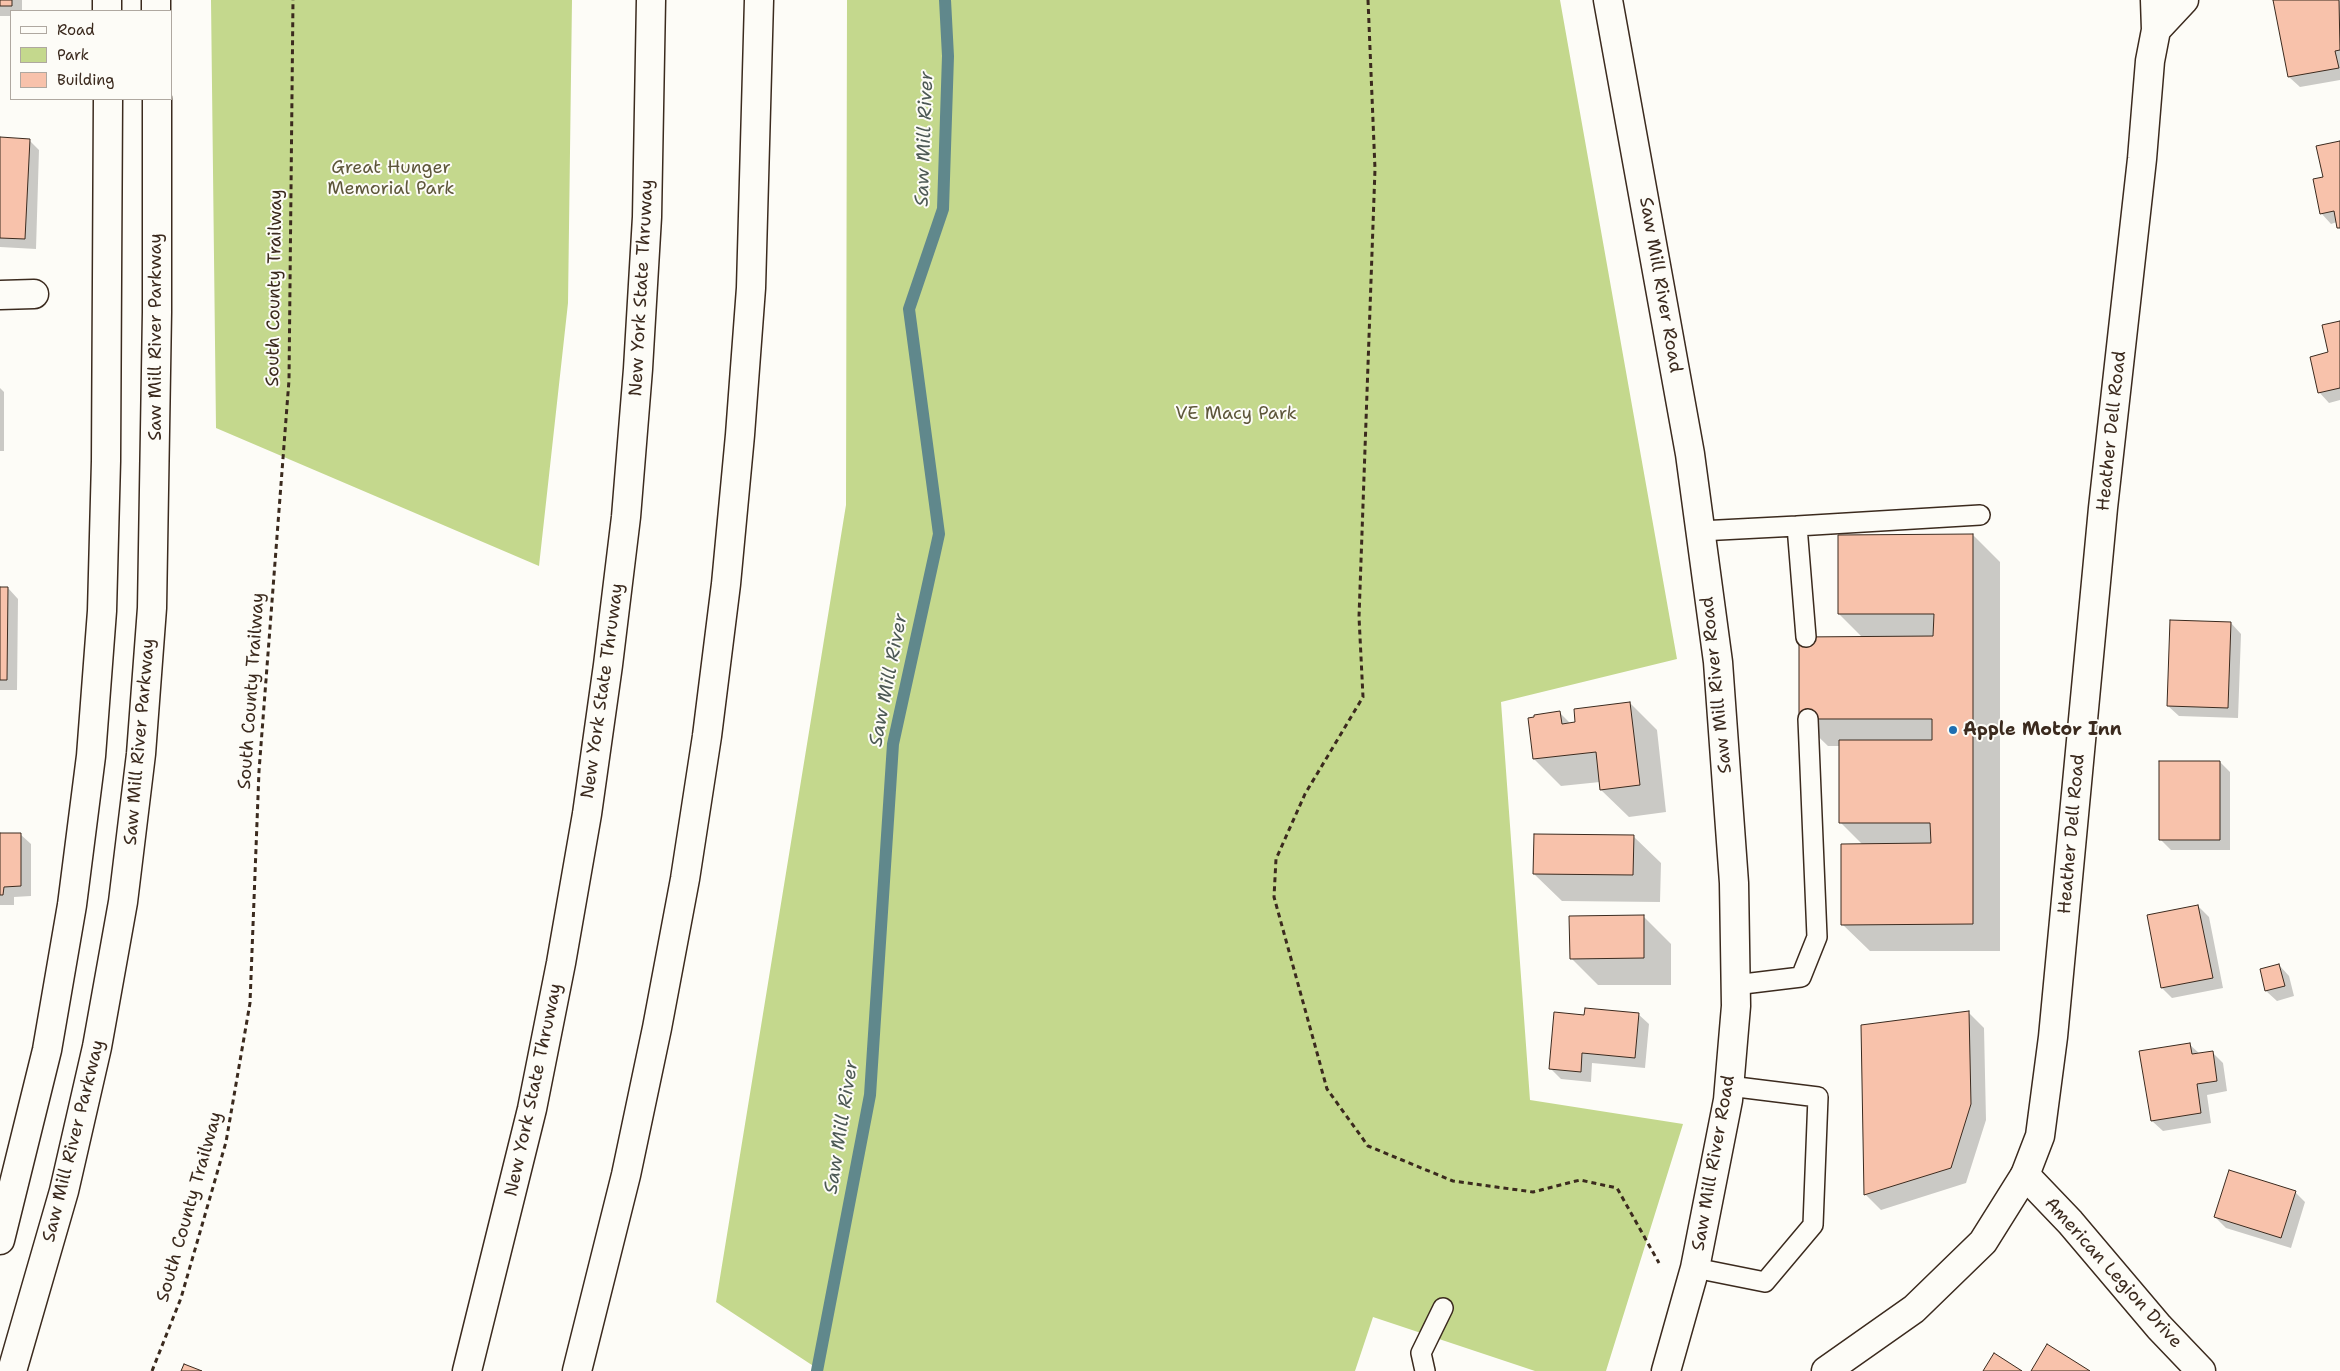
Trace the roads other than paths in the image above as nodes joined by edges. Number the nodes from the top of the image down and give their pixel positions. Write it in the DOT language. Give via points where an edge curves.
graph roads {
  1 [pos="652,0"];
  2 [pos="759,0"];
  3 [pos="1608,0"];
  4 [pos="2155,0"];
  5 [pos="2184,0"];
  6 [pos="2156,30"];
  7 [pos="108,100"];
  8 [pos="157,100"];
  9 [pos="34,294"];
  10 [pos="0,295"];
  11 [pos="1980,515"];
  12 [pos="1797,526"];
  13 [pos="1700,531"];
  14 [pos="1806,636"];
  15 [pos="1808,719"];
  16 [pos="1735,985"];
  17 [pos="1729,1086"];
  18 [pos="2025,1175"];
  19 [pos="0,1240"];
  20 [pos="1695,1268"];
  21 [pos="1443,1308"];
  22 [pos="12,1371"];
  23 [pos="467,1371"];
  24 [pos="577,1371"];
  25 [pos="1425,1371"];
  26 [pos="1666,1371"];
  27 [pos="1826,1371"];
  28 [pos="2201,1371"];
  1 -- 23 [label="main road, New York State Thruway" via="647,217 638,369 626,517 608,665 561,962 532,1109"];
  2 -- 24 [label="main road" via="751,288 727,574 708,726 657,1028 626,1175"];
  3 -- 13 [label="main road, Saw Mill River Road" via="1690,454"];
  4 -- 6 [label="main road, Heather Dell Road"];
  5 -- 6 [label="main road"];
  6 -- 18 [label="main road, Heather Dell Road" via="2150,61 2103,508 2053,1037 2040,1136"];
  7 -- 19 [label="main road" via="106,461 102,611 91,756 72,905 47,1050"];
  8 -- 22 [label="main road, Saw Mill River Parkway" via="152,589 141,754 123,902 97,1047 64,1191"];
  9 -- 10 [label="main road"];
  11 -- 12 [label="lane"];
  12 -- 13 [label="lane"];
  12 -- 14 [label="lane"];
  13 -- 16 [label="main road, Saw Mill River Road" via="1719,681 1734,884"];
  15 -- 16 [label="lane" via="1818,937 1801,977"];
  16 -- 17 [label="main road, Saw Mill River Road"];
  17 -- 20 [label="main road, Saw Mill River Road"];
  17 -- 20 [label="lane" via="1818,1097 1813,1225 1765,1282"];
  18 -- 27 [label="main road, Heather Dell Road" via="1983,1242 1914,1309"];
  18 -- 28 [label="main road, American Legion Drive"];
  20 -- 26 [label="main road, Saw Mill River Road"];
  21 -- 25 [label="lane" via="1421,1353"];
}
